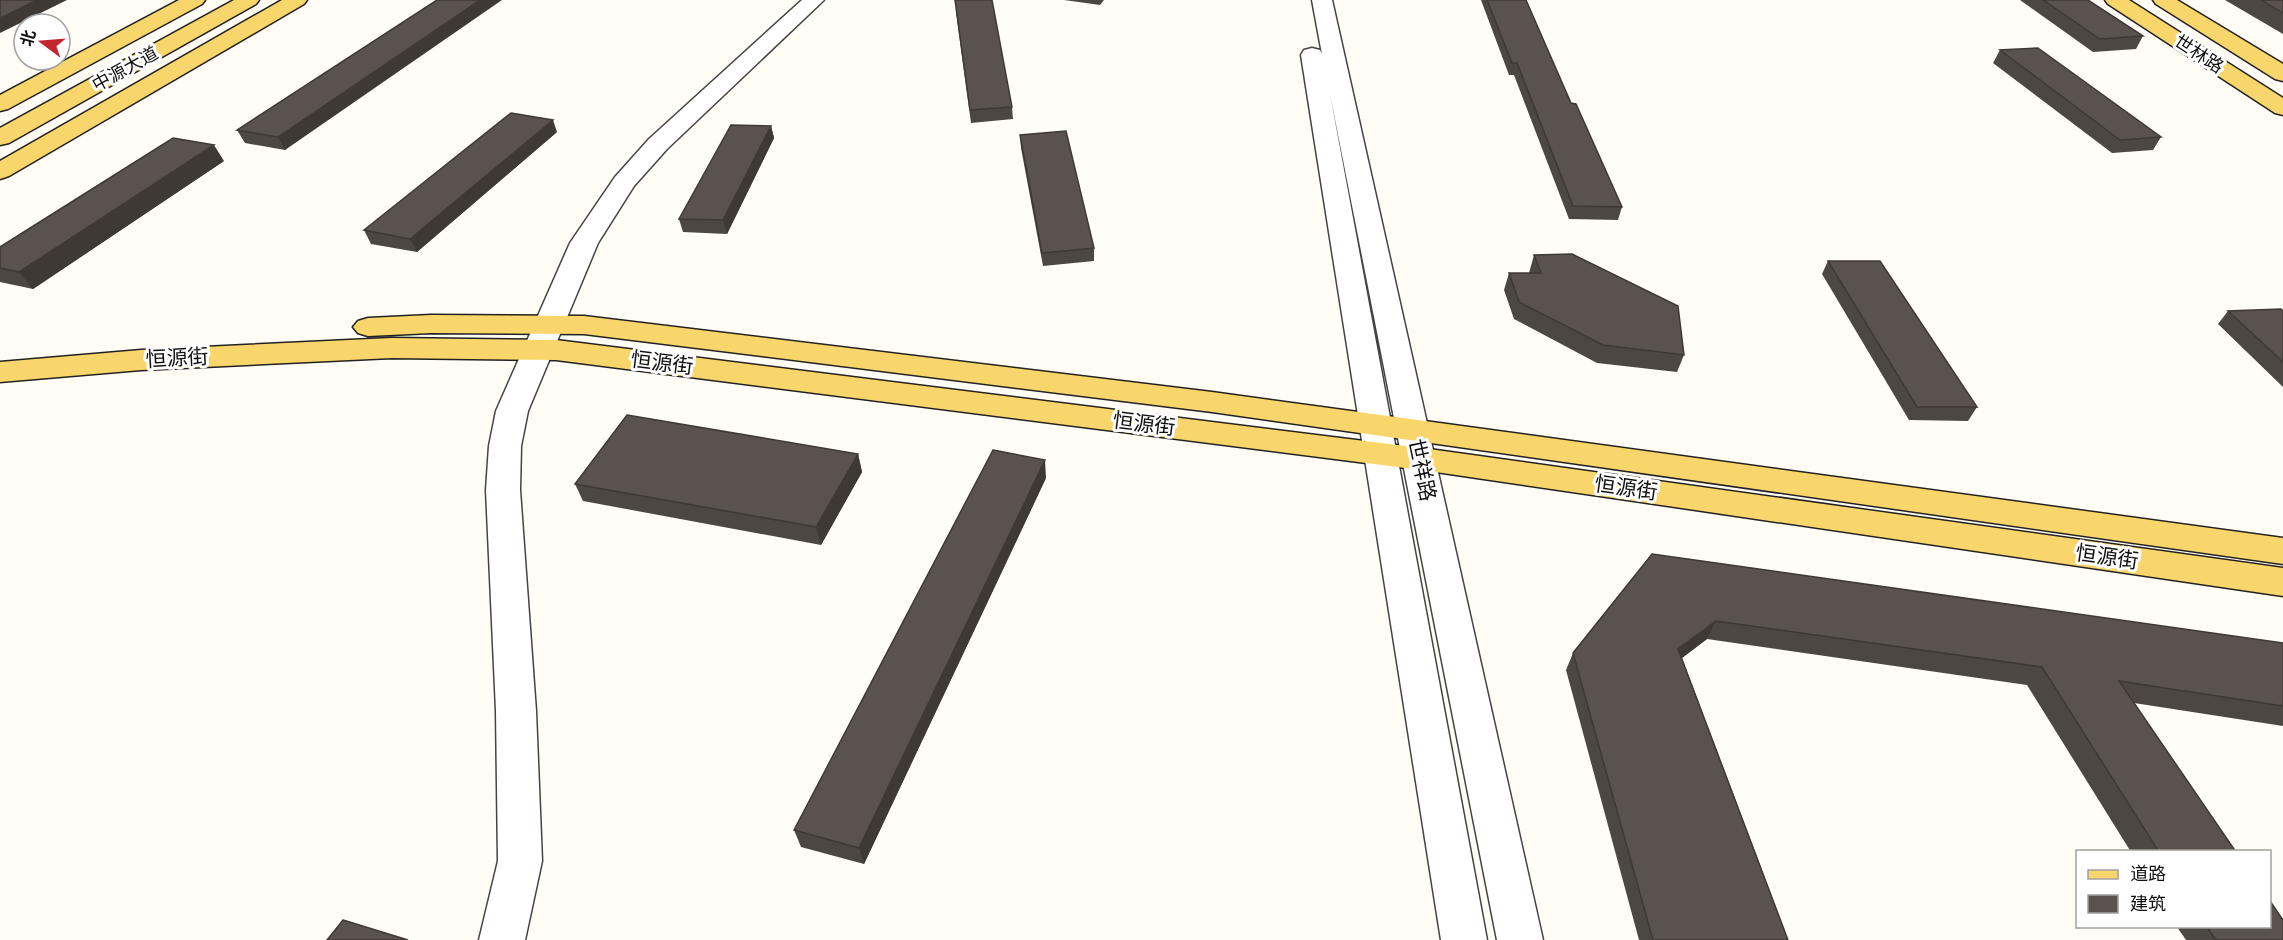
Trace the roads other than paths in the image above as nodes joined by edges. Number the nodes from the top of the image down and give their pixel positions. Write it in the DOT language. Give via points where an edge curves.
graph roads {
  1 [pos="195,0"];
  2 [pos="249,0"];
  3 [pos="297,0"];
  4 [pos="813,0"];
  5 [pos="1303,0"];
  6 [pos="1322,0"];
  7 [pos="2115,0"];
  8 [pos="2163,0"];
  9 [pos="2283,74"];
  10 [pos="0,104"];
  11 [pos="2283,108"];
  12 [pos="0,138"];
  13 [pos="0,171"];
  14 [pos="542,337"];
  15 [pos="0,349"];
  16 [pos="0,372"];
  17 [pos="1377,439"];
  18 [pos="1417,445"];
  19 [pos="2283,551"];
  20 [pos="2283,582"];
  21 [pos="502,940"];
  22 [pos="1464,940"];
  23 [pos="1520,940"];
  1 -- 10 [label="main road, 中源大道"];
  2 -- 12 [label="main road, 中源大道"];
  3 -- 13 [label="main road"];
  4 -- 14 [label="street" via="658,144 624,182 584,243"];
  5 -- 17 [label="street, 世祥路"];
  6 -- 18 [label="street, 世祥路"];
  7 -- 11 [label="main road, 世林路"];
  8 -- 9 [label="main road, 世林路"];
  14 -- 15 [label="main road, 恒源街" via="431,324"];
  14 -- 16 [label="main road, 恒源街"];
  14 -- 17 [label="main road, 恒源街" via="591,354"];
  14 -- 21 [label="street" via="512,411 503,490 520,861"];
  17 -- 18 [label="main road, 恒源街"];
  17 -- 22 [label="street, 世祥路"];
  18 -- 19 [label="main road, 恒源街"];
  18 -- 20 [label="main road, 恒源街"];
  18 -- 23 [label="street, 世祥路"];
}
